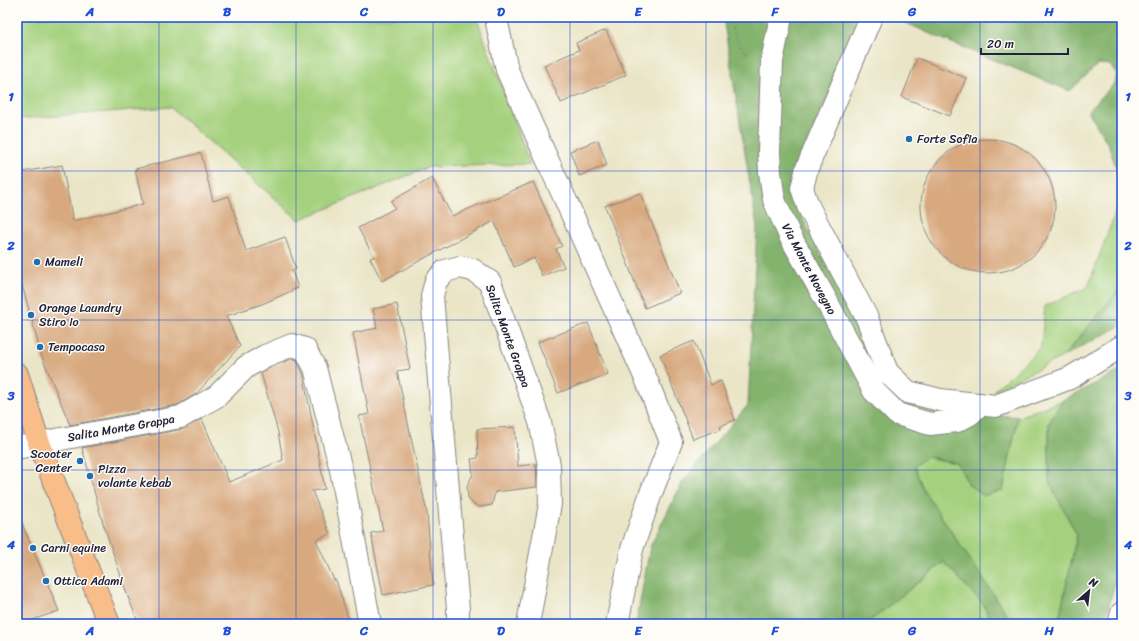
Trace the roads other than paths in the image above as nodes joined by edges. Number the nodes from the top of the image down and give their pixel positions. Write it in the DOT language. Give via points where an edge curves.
graph roads {
  1 [pos="780,17"];
  2 [pos="871,17"];
  3 [pos="502,19"];
  4 [pos="1122,346"];
  5 [pos="17,374"];
  6 [pos="980,404"];
  7 [pos="39,443"];
  8 [pos="17,448"];
  9 [pos="1122,613"];
  10 [pos="109,624"];
  11 [pos="370,624"];
  12 [pos="458,624"];
  13 [pos="528,624"];
  14 [pos="617,624"];
  15 [pos="1119,624"];
  1 -- 6 [label="street, Via Monte Novegno" via="772,61 768,152 774,200 790,236 874,392 897,414 930,424 958,421"];
  2 -- 6 [label="street" via="807,168 802,188 808,206 867,318 886,372 908,392 940,400"];
  3 -- 14 [label="street" via="507,70 647,381 671,442 632,549"];
  4 -- 6 [label="street" via="1070,378 996,406"];
  5 -- 7 [label="main road"];
  7 -- 8 [label="street, Salita Monte Grappa"];
  7 -- 10 [label="main road"];
  7 -- 11 [label="street, Salita Monte Grappa" via="181,417 217,396 246,367 265,356 292,345 305,349 315,368 340,470"];
  9 -- 15 [label="street"];
  12 -- 13 [label="street, Salita Monte Grappa" via="432,296 436,281 445,271 460,267 473,270 490,282 540,422 549,465 550,504"];
}
